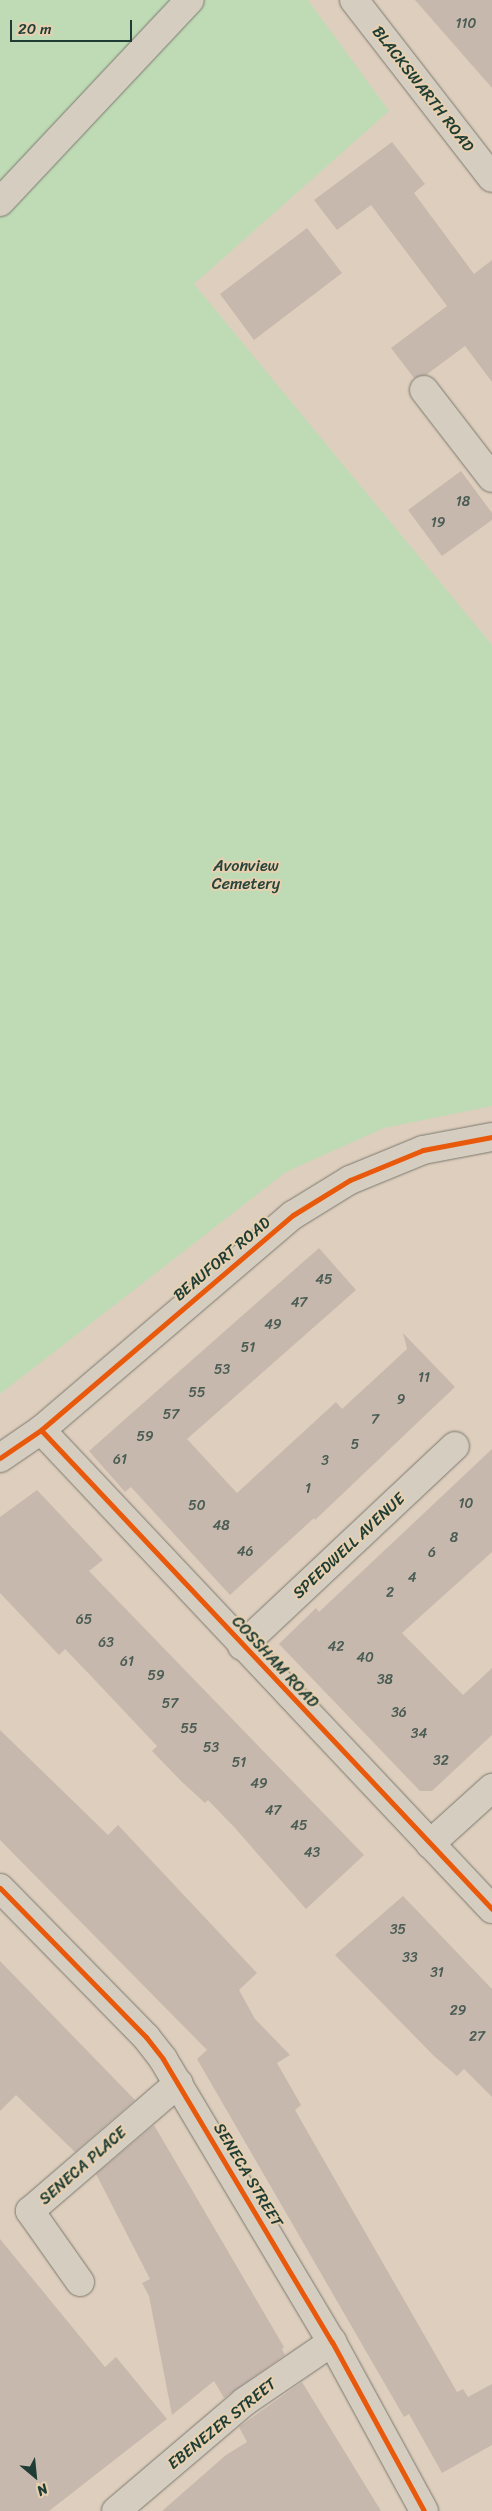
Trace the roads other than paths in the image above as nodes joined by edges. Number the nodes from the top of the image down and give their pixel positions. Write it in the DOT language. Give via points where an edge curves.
graph roads {
  1 [pos="190,0"];
  2 [pos="354,0"];
  3 [pos="492,178"];
  4 [pos="0,202"];
  5 [pos="424,390"];
  6 [pos="492,478"];
  7 [pos="492,1138"];
  8 [pos="41,1430"];
  9 [pos="455,1446"];
  10 [pos="0,1458"];
  11 [pos="242,1646"];
  12 [pos="492,1788"];
  13 [pos="430,1844"];
  14 [pos="0,1888"];
  15 [pos="492,1910"];
  16 [pos="179,2083"];
  17 [pos="80,2282"];
  18 [pos="332,2342"];
  19 [pos="116,2511"];
  20 [pos="424,2511"];
  1 -- 4 [label="street"];
  2 -- 3 [label="street, BLACKSWARTH ROAD"];
  5 -- 6 [label="street"];
  7 -- 8 [label="street, BEAUFORT ROAD" via="423,1150 350,1180 293,1215"];
  8 -- 10 [label="street, BEAUFORT ROAD"];
  8 -- 11 [label="street, COSSHAM ROAD"];
  9 -- 11 [label="street, SPEEDWELL AVENUE"];
  11 -- 13 [label="street, COSSHAM ROAD"];
  12 -- 13 [label="street"];
  13 -- 15 [label="street, COSSHAM ROAD"];
  14 -- 16 [label="street, SENECA STREET" via="146,2037"];
  16 -- 17 [label="street, SENECA PLACE" via="30,2211"];
  16 -- 18 [label="street, SENECA STREET"];
  18 -- 19 [label="street, EBENEZER STREET" via="244,2402"];
  18 -- 20 [label="street, SENECA STREET"];
}
